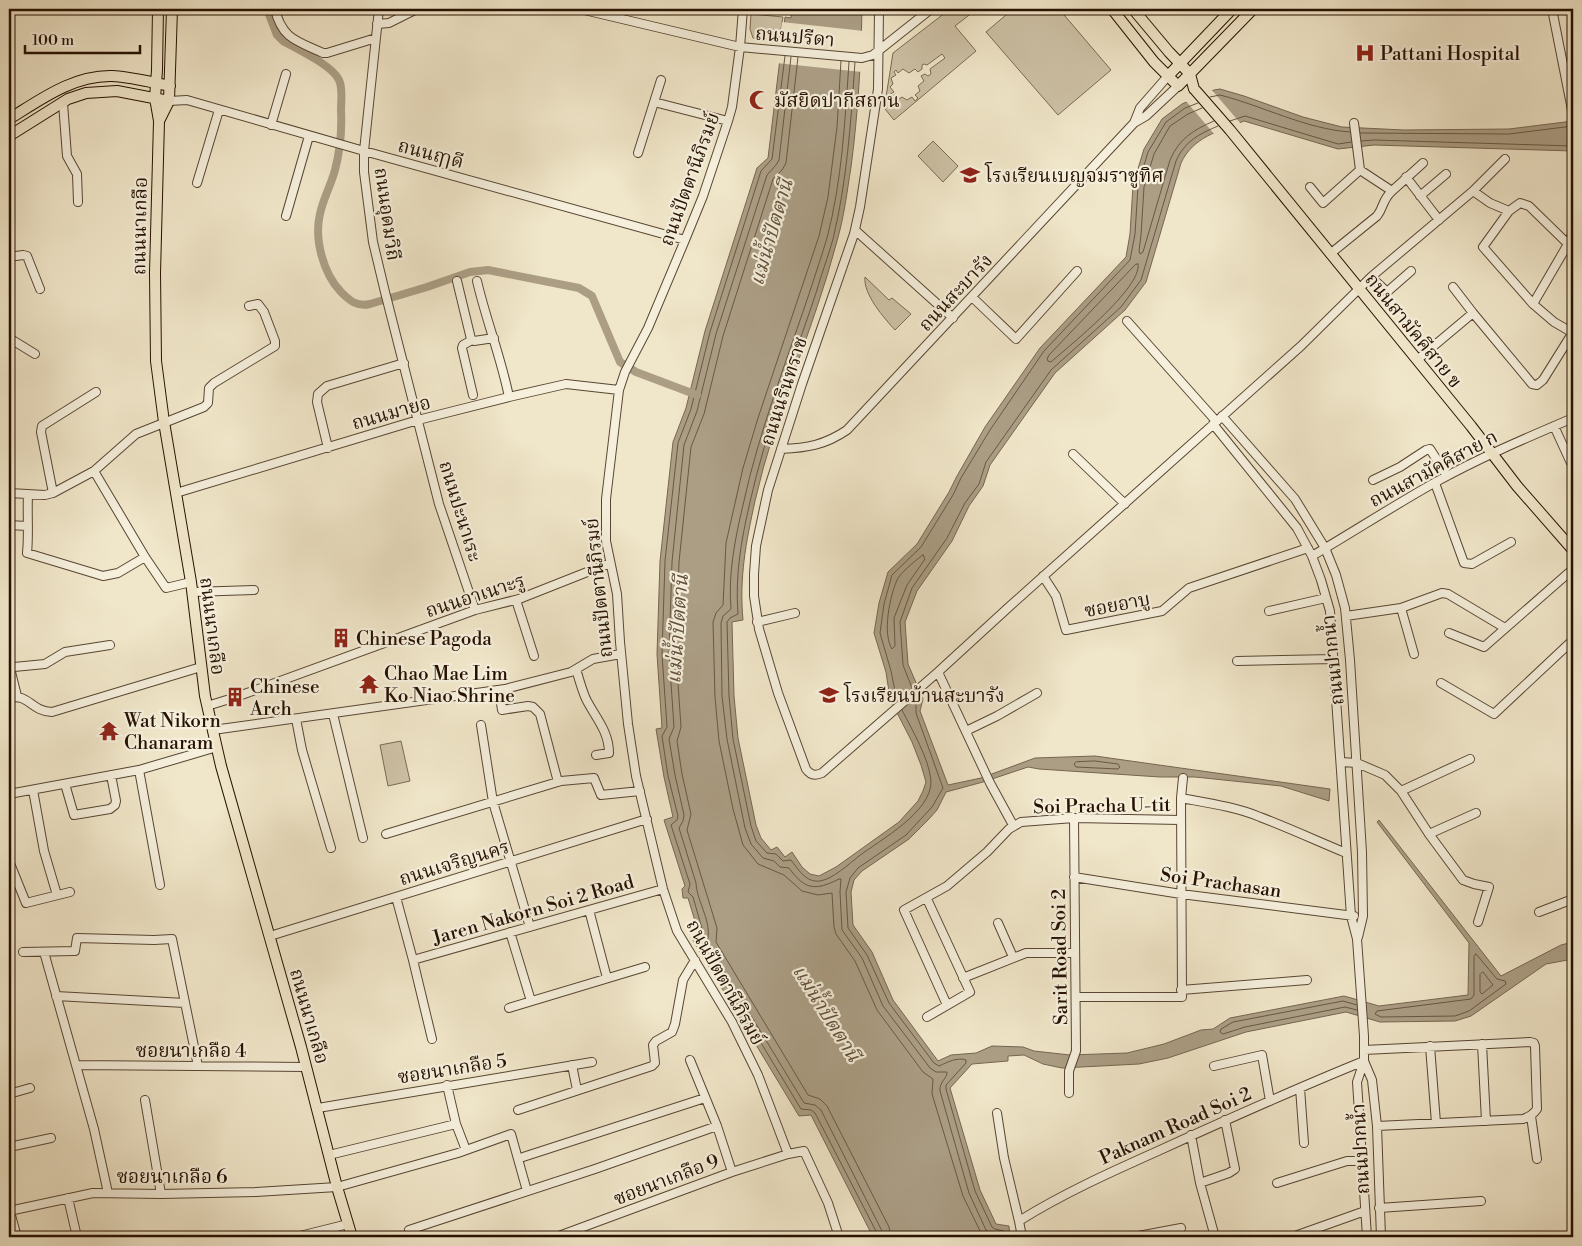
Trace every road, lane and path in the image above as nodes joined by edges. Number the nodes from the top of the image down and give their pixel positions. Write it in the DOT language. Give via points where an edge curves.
graph roads {
  1 [pos="158,9"];
  2 [pos="172,9"];
  3 [pos="275,9"];
  4 [pos="379,9"];
  5 [pos="417,9"];
  6 [pos="580,9"];
  7 [pos="743,9"];
  8 [pos="879,9"];
  9 [pos="931,9"];
  10 [pos="1112,9"];
  11 [pos="1133,9"];
  12 [pos="1232,9"];
  13 [pos="1253,9"];
  14 [pos="1552,9"];
  15 [pos="377,24"];
  16 [pos="376,38"];
  17 [pos="740,47"];
  18 [pos="880,50"];
  19 [pos="1180,64"];
  20 [pos="286,74"];
  21 [pos="1190,74"];
  22 [pos="1168,76"];
  23 [pos="660,80"];
  24 [pos="156,83"];
  25 [pos="170,86"];
  26 [pos="1178,86"];
  27 [pos="1195,90"];
  28 [pos="155,98"];
  29 [pos="169,101"];
  30 [pos="63,102"];
  31 [pos="654,102"];
  32 [pos="219,110"];
  33 [pos="1572,115"];
  34 [pos="9,120"];
  35 [pos="159,121"];
  36 [pos="728,121"];
  37 [pos="1134,123"];
  38 [pos="1354,123"];
  39 [pos="271,125"];
  40 [pos="9,136"];
  41 [pos="309,136"];
  42 [pos="364,151"];
  43 [pos="638,153"];
  44 [pos="1504,159"];
  45 [pos="1423,163"];
  46 [pos="1360,170"];
  47 [pos="1446,174"];
  48 [pos="1406,177"];
  49 [pos="197,183"];
  50 [pos="1310,187"];
  51 [pos="1392,191"];
  52 [pos="1473,191"];
  53 [pos="1420,196"];
  54 [pos="78,202"];
  55 [pos="1509,211"];
  56 [pos="286,216"];
  57 [pos="1439,220"];
  58 [pos="855,230"];
  59 [pos="1573,232"];
  60 [pos="686,240"];
  61 [pos="1571,245"];
  62 [pos="1330,254"];
  63 [pos="9,258"];
  64 [pos="1077,271"];
  65 [pos="1411,271"];
  66 [pos="1371,277"];
  67 [pos="457,281"];
  68 [pos="478,281"];
  69 [pos="1453,287"];
  70 [pos="40,289"];
  71 [pos="1359,291"];
  72 [pos="972,298"];
  73 [pos="1533,304"];
  74 [pos="249,306"];
  75 [pos="1473,314"];
  76 [pos="953,318"];
  77 [pos="1127,321"];
  78 [pos="1573,332"];
  79 [pos="9,338"];
  80 [pos="494,338"];
  81 [pos="472,340"];
  82 [pos="35,354"];
  83 [pos="1417,360"];
  84 [pos="404,363"];
  85 [pos="619,390"];
  86 [pos="96,392"];
  87 [pos="473,395"];
  88 [pos="509,397"];
  89 [pos="1573,418"];
  90 [pos="418,420"];
  91 [pos="1217,420"];
  92 [pos="164,422"];
  93 [pos="1554,426"];
  94 [pos="328,448"];
  95 [pos="781,449"];
  96 [pos="1492,453"];
  97 [pos="1073,454"];
  98 [pos="1573,462"];
  99 [pos="94,471"];
  100 [pos="1447,476"];
  101 [pos="1373,480"];
  102 [pos="1435,483"];
  103 [pos="9,493"];
  104 [pos="53,493"];
  105 [pos="176,493"];
  106 [pos="28,494"];
  107 [pos="1125,504"];
  108 [pos="9,525"];
  109 [pos="27,526"];
  110 [pos="1511,542"];
  111 [pos="1308,548"];
  112 [pos="1325,548"];
  113 [pos="1573,550"];
  114 [pos="1312,556"];
  115 [pos="145,558"];
  116 [pos="610,563"];
  117 [pos="1573,569"];
  118 [pos="1043,576"];
  119 [pos="191,587"];
  120 [pos="254,590"];
  121 [pos="1326,598"];
  122 [pos="516,600"];
  123 [pos="1401,608"];
  124 [pos="474,610"];
  125 [pos="1269,611"];
  126 [pos="795,613"];
  127 [pos="1346,616"];
  128 [pos="757,622"];
  129 [pos="1505,628"];
  130 [pos="1449,633"];
  131 [pos="1573,640"];
  132 [pos="110,645"];
  133 [pos="621,654"];
  134 [pos="1414,654"];
  135 [pos="534,656"];
  136 [pos="1334,659"];
  137 [pos="1237,661"];
  138 [pos="201,667"];
  139 [pos="576,669"];
  140 [pos="938,672"];
  141 [pos="1441,683"];
  142 [pos="499,690"];
  143 [pos="1037,693"];
  144 [pos="13,697"];
  145 [pos="207,706"];
  146 [pos="333,714"];
  147 [pos="296,719"];
  148 [pos="481,725"];
  149 [pos="213,730"];
  150 [pos="966,731"];
  151 [pos="217,747"];
  152 [pos="596,755"];
  153 [pos="1470,759"];
  154 [pos="1341,762"];
  155 [pos="1357,763"];
  156 [pos="139,770"];
  157 [pos="112,775"];
  158 [pos="1183,778"];
  159 [pos="558,782"];
  160 [pos="65,784"];
  161 [pos="33,790"];
  162 [pos="640,791"];
  163 [pos="1401,791"];
  164 [pos="9,794"];
  165 [pos="1181,798"];
  166 [pos="494,802"];
  167 [pos="1476,813"];
  168 [pos="1074,818"];
  169 [pos="647,819"];
  170 [pos="1181,820"];
  171 [pos="1013,825"];
  172 [pos="386,834"];
  173 [pos="1429,834"];
  174 [pos="363,838"];
  175 [pos="331,848"];
  176 [pos="1346,852"];
  177 [pos="9,861"];
  178 [pos="512,861"];
  179 [pos="1074,877"];
  180 [pos="160,885"];
  181 [pos="663,889"];
  182 [pos="70,892"];
  183 [pos="1181,894"];
  184 [pos="57,895"];
  185 [pos="396,897"];
  186 [pos="927,899"];
  187 [pos="1573,899"];
  188 [pos="589,910"];
  189 [pos="1539,912"];
  190 [pos="1351,916"];
  191 [pos="1363,916"];
  192 [pos="1478,922"];
  193 [pos="998,923"];
  194 [pos="530,927"];
  195 [pos="510,932"];
  196 [pos="270,936"];
  197 [pos="1357,939"];
  198 [pos="23,952"];
  199 [pos="44,952"];
  200 [pos="1075,953"];
  201 [pos="1014,957"];
  202 [pos="413,960"];
  203 [pos="695,960"];
  204 [pos="645,967"];
  205 [pos="607,978"];
  206 [pos="963,978"];
  207 [pos="1307,980"];
  208 [pos="1182,993"];
  209 [pos="56,996"];
  210 [pos="1077,997"];
  211 [pos="531,1001"];
  212 [pos="185,1003"];
  213 [pos="947,1005"];
  214 [pos="509,1008"];
  215 [pos="927,1017"];
  216 [pos="432,1039"];
  217 [pos="1482,1044"];
  218 [pos="1430,1046"];
  219 [pos="1364,1050"];
  220 [pos="690,1060"];
  221 [pos="1364,1061"];
  222 [pos="592,1062"];
  223 [pos="76,1065"];
  224 [pos="572,1065"];
  225 [pos="198,1066"];
  226 [pos="1214,1066"];
  227 [pos="306,1067"];
  228 [pos="447,1086"];
  229 [pos="30,1088"];
  230 [pos="1300,1088"];
  231 [pos="577,1090"];
  232 [pos="1069,1093"];
  233 [pos="9,1094"];
  234 [pos="705,1098"];
  235 [pos="145,1100"];
  236 [pos="1270,1101"];
  237 [pos="318,1108"];
  238 [pos="518,1110"];
  239 [pos="997,1114"];
  240 [pos="1531,1116"];
  241 [pos="1224,1120"];
  242 [pos="1486,1121"];
  243 [pos="1436,1123"];
  244 [pos="456,1124"];
  245 [pos="716,1126"];
  246 [pos="1377,1126"];
  247 [pos="1191,1135"];
  248 [pos="51,1138"];
  249 [pos="1304,1143"];
  250 [pos="9,1147"];
  251 [pos="466,1150"];
  252 [pos="788,1154"];
  253 [pos="329,1155"];
  254 [pos="524,1157"];
  255 [pos="1537,1159"];
  256 [pos="1362,1161"];
  257 [pos="732,1172"];
  258 [pos="1200,1183"];
  259 [pos="1277,1183"];
  260 [pos="337,1187"];
  261 [pos="528,1191"];
  262 [pos="108,1193"];
  263 [pos="161,1194"];
  264 [pos="68,1198"];
  265 [pos="1481,1201"];
  266 [pos="1380,1208"];
  267 [pos="9,1209"];
  268 [pos="1365,1211"];
  269 [pos="1019,1221"];
  270 [pos="348,1224"];
  271 [pos="1181,1228"];
  272 [pos="409,1230"];
  273 [pos="17,1237"];
  274 [pos="77,1237"];
  275 [pos="296,1237"];
  276 [pos="352,1237"];
  277 [pos="556,1237"];
  278 [pos="839,1237"];
  279 [pos="1022,1237"];
  280 [pos="1133,1237"];
  281 [pos="1215,1237"];
  282 [pos="1292,1237"];
  283 [pos="1367,1237"];
  284 [pos="1381,1237"];
  1 -- 24 [label="main road, ถนนนาเกลือ"];
  2 -- 25 [label="main road"];
  3 -- 16 [label="street" via="286,35 323,53"];
  4 -- 15 [label="street, ถนนอุดมวิถี"];
  5 -- 15 [label="street" via="389,23"];
  6 -- 17 [label="street, ถนนปรีดา"];
  7 -- 17 [label="street, ถนนปัตตานีภิรมย์"];
  8 -- 18 [label="street, ถนนนรินทราช"];
  9 -- 18 [label="street"];
  10 -- 22 [label="main road"];
  11 -- 19 [label="main road"];
  12 -- 19 [label="main road"];
  13 -- 21 [label="main road"];
  14 -- 33 [label="street"];
  15 -- 16 [label="street, ถนนอุดมวิถี"];
  16 -- 42 [label="street, ถนนอุดมวิถี"];
  17 -- 18 [label="street, ถนนปรีดา" via="862,58"];
  17 -- 36 [label="street, ถนนปัตตานีภิรมย์"];
  18 -- 58 [label="street, ถนนนรินทราช" via="878,88"];
  19 -- 21 [label="main road"];
  19 -- 22 [label="main road"];
  20 -- 39 [label="street"];
  21 -- 26 [label="main road"];
  21 -- 27 [label="main road"];
  22 -- 26 [label="main road"];
  22 -- 37 [label="street" via="1140,108"];
  23 -- 31 [label="street"];
  24 -- 25 [label="main road"];
  24 -- 28 [label="main road, ถนนนาเกลือ"];
  24 -- 34 [label="main road" via="112,76 72,83"];
  25 -- 29 [label="main road"];
  26 -- 27 [label="main road"];
  26 -- 37 [label="street"];
  27 -- 62 [label="main road, ถนนสามัคคีสาย ข"];
  28 -- 29 [label="main road"];
  28 -- 30 [label="main road" via="117,91 86,93"];
  28 -- 35 [label="main road, ถนนนาเกลือ"];
  29 -- 32 [label="street, ถนนฤๅดี" via="187,100"];
  29 -- 35 [label="main road, ถนนนาเกลือ"];
  30 -- 40 [label="main road"];
  30 -- 54 [label="street" via="67,156 77,174"];
  31 -- 36 [label="street"];
  31 -- 43 [label="street"];
  32 -- 39 [label="street, ถนนฤๅดี"];
  32 -- 49 [label="street"];
  35 -- 92 [label="main road, ถนนนาเกลือ" via="156,358"];
  36 -- 60 [label="street, ถนนปัตตานีภิรมย์"];
  37 -- 72 [label="street, ถนนสะบารัง"];
  38 -- 46 [label="street"];
  39 -- 41 [label="street, ถนนฤๅดี"];
  41 -- 42 [label="street, ถนนฤๅดี"];
  41 -- 56 [label="street"];
  42 -- 60 [label="street, ถนนฤๅดี"];
  42 -- 84 [label="street, ถนนอุดมวิถี" via="373,242"];
  44 -- 52 [label="street"];
  45 -- 48 [label="street"];
  46 -- 50 [label="street" via="1323,203"];
  46 -- 51 [label="street"];
  47 -- 53 [label="street"];
  48 -- 51 [label="street"];
  48 -- 53 [label="street"];
  51 -- 62 [label="street" via="1383,200 1377,216"];
  52 -- 55 [label="street"];
  52 -- 57 [label="street"];
  53 -- 57 [label="street"];
  55 -- 61 [label="street" via="1520,203 1529,206"];
  55 -- 73 [label="street" via="1483,247"];
  57 -- 66 [label="street"];
  58 -- 76 [label="street"];
  58 -- 95 [label="street, ถนนนรินทราช"];
  59 -- 61 [label="street"];
  60 -- 85 [label="street, ถนนปัตตานีภิรมย์"];
  61 -- 73 [label="street"];
  62 -- 71 [label="main road, ถนนสามัคคีสาย ข"];
  63 -- 70 [label="street" via="27,256"];
  64 -- 72 [label="street" via="1016,338"];
  65 -- 66 [label="street" via="1387,292"];
  66 -- 71 [label="street"];
  67 -- 81 [label="street"];
  68 -- 80 [label="street"];
  69 -- 75 [label="street"];
  71 -- 83 [label="main road, ถนนสามัคคีสาย ข"];
  71 -- 91 [label="street"];
  72 -- 76 [label="street, ถนนสะบารัง"];
  73 -- 78 [label="street" via="1554,322"];
  74 -- 92 [label="street" via="258,304 264,312 275,346 214,383 209,388 208,403 204,407"];
  75 -- 78 [label="street" via="1532,384 1537,385"];
  75 -- 83 [label="street"];
  76 -- 95 [label="street, ถนนสะบารัง" via="847,430 808,448"];
  77 -- 91 [label="street"];
  79 -- 82 [label="street"];
  80 -- 81 [label="street"];
  80 -- 88 [label="street"];
  81 -- 87 [label="street" via="462,348"];
  83 -- 96 [label="main road, ถนนสามัคคีสาย ข"];
  84 -- 90 [label="street, ถนนอุดมวิถี"];
  84 -- 94 [label="street" via="327,386 318,394"];
  85 -- 88 [label="street, ถนนมายอ" via="566,384"];
  85 -- 116 [label="street, ถนนปัตตานีภิรมย์" via="606,500 606,541"];
  86 -- 104 [label="street" via="42,426"];
  88 -- 90 [label="street, ถนนมายอ"];
  89 -- 93 [label="street, ถนนสามัคคีสาย ก"];
  90 -- 94 [label="street, ถนนมายอ"];
  90 -- 124 [label="street, ถนนปะนาเระ" via="439,504"];
  91 -- 107 [label="street"];
  91 -- 111 [label="street, ถนนปากน้ำ" via="1297,528"];
  91 -- 112 [label="street, ถนนปากน้ำ" via="1296,499"];
  92 -- 99 [label="street" via="136,434"];
  92 -- 105 [label="main road, ถนนนาเกลือ"];
  93 -- 96 [label="street, ถนนสามัคคีสาย ก"];
  93 -- 98 [label="street"];
  94 -- 105 [label="street, ถนนมายอ"];
  95 -- 128 [label="street, ถนนนรินทราช" via="756,546 754,596"];
  96 -- 100 [label="street, ถนนสามัคคีสาย ก"];
  96 -- 113 [label="main road, ถนนสามัคคีสาย ข"];
  97 -- 107 [label="street"];
  99 -- 104 [label="street"];
  99 -- 115 [label="street"];
  100 -- 101 [label="street" via="1430,449"];
  100 -- 102 [label="street, ถนนสามัคคีสาย ก"];
  102 -- 110 [label="street" via="1464,564 1472,564"];
  102 -- 112 [label="street, ถนนสามัคคีสาย ก"];
  103 -- 106 [label="street"];
  104 -- 106 [label="street"];
  105 -- 119 [label="main road, ถนนนาเกลือ"];
  106 -- 109 [label="street"];
  107 -- 118 [label="street"];
  108 -- 109 [label="street"];
  109 -- 115 [label="street" via="27,554 103,576 118,573"];
  111 -- 114 [label="street, ถนนปากน้ำ"];
  111 -- 118 [label="street, ซอยอาบู" via="1189,588 1162,611 1066,630 1056,596"];
  112 -- 114 [label="street, ถนนสามัคคีสาย ก"];
  112 -- 127 [label="street, ถนนปากน้ำ"];
  114 -- 121 [label="street, ถนนปากน้ำ"];
  115 -- 119 [label="street" via="166,588"];
  116 -- 122 [label="street, ถนนอาเนาะรู"];
  116 -- 133 [label="street, ถนนปัตตานีภิรมย์" via="617,594"];
  117 -- 129 [label="street"];
  118 -- 140 [label="street"];
  119 -- 120 [label="street"];
  119 -- 138 [label="main road, ถนนนาเกลือ"];
  121 -- 125 [label="street"];
  121 -- 136 [label="street, ถนนปากน้ำ"];
  122 -- 124 [label="street, ถนนอาเนาะรู"];
  122 -- 135 [label="street"];
  123 -- 127 [label="street"];
  123 -- 129 [label="street" via="1442,593 1448,594"];
  123 -- 134 [label="street"];
  124 -- 145 [label="street, ถนนอาเนาะรู"];
  126 -- 128 [label="street"];
  127 -- 155 [label="street, ถนนปากน้ำ"];
  128 -- 140 [label="street, ถนนนรินทราช" via="778,693 806,769 814,775 822,773"];
  129 -- 130 [label="street" via="1484,647"];
  131 -- 141 [label="street" via="1494,714"];
  132 -- 144 [label="street" via="65,652 45,664 14,667 11,669"];
  133 -- 139 [label="street" via="593,659"];
  133 -- 162 [label="street, ถนนปัตตานีภิรมย์" via="628,724"];
  136 -- 137 [label="street"];
  136 -- 154 [label="street, ถนนปากน้ำ"];
  138 -- 144 [label="street" via="52,712 41,712 26,699"];
  138 -- 145 [label="main road, ถนนนาเกลือ"];
  139 -- 142 [label="street"];
  139 -- 152 [label="street" via="586,699 602,724 609,748 609,753"];
  140 -- 150 [label="street"];
  142 -- 146 [label="street"];
  142 -- 159 [label="street" via="502,710 528,706 540,714"];
  143 -- 150 [label="street"];
  145 -- 149 [label="main road, ถนนนาเกลือ"];
  146 -- 147 [label="street"];
  146 -- 174 [label="street"];
  147 -- 149 [label="street"];
  147 -- 175 [label="street"];
  148 -- 166 [label="street"];
  149 -- 151 [label="main road, ถนนนาเกลือ"];
  150 -- 171 [label="street"];
  151 -- 156 [label="street"];
  151 -- 196 [label="main road, ถนนนาเกลือ"];
  153 -- 163 [label="street"];
  154 -- 155 [label="street"];
  154 -- 176 [label="street, ถนนปากน้ำ"];
  155 -- 163 [label="street" via="1386,775"];
  155 -- 191 [label="street, ถนนปากน้ำ"];
  156 -- 157 [label="street"];
  156 -- 180 [label="street"];
  157 -- 160 [label="street"];
  157 -- 160 [label="street" via="116,801 110,809 74,814"];
  158 -- 165 [label="street"];
  159 -- 162 [label="street" via="594,778 600,795"];
  159 -- 166 [label="street"];
  160 -- 161 [label="street"];
  161 -- 164 [label="street"];
  161 -- 184 [label="street" via="44,851"];
  162 -- 169 [label="street, ถนนปัตตานีภิรมย์"];
  163 -- 173 [label="street"];
  165 -- 170 [label="street"];
  165 -- 176 [label="street" via="1259,816"];
  166 -- 172 [label="street"];
  166 -- 178 [label="street"];
  167 -- 173 [label="street"];
  168 -- 170 [label="street, Soi Pracha U-tit"];
  168 -- 171 [label="street, Soi Pracha U-tit"];
  168 -- 179 [label="street, Sarit Road Soi 2"];
  169 -- 178 [label="street, ถนนเจริญนคร"];
  169 -- 181 [label="street, ถนนปัตตานีภิรมย์"];
  170 -- 183 [label="street"];
  171 -- 186 [label="street, Soi Pracha U-tit" via="947,886"];
  173 -- 192 [label="street" via="1463,880 1489,887"];
  176 -- 190 [label="street, ถนนปากน้ำ"];
  177 -- 184 [label="street" via="26,903"];
  178 -- 185 [label="street, ถนนเจริญนคร"];
  178 -- 194 [label="street"];
  179 -- 183 [label="street, Soi Prachasan"];
  179 -- 200 [label="street, Sarit Road Soi 2"];
  181 -- 188 [label="street, Jaren Nakorn Soi 2 Road"];
  181 -- 203 [label="street, ถนนปัตตานีภิรมย์" via="677,931"];
  182 -- 184 [label="street"];
  183 -- 190 [label="street, Soi Prachasan"];
  183 -- 208 [label="street"];
  185 -- 196 [label="street, ถนนเจริญนคร"];
  185 -- 202 [label="street"];
  186 -- 206 [label="street"];
  186 -- 213 [label="street, Soi Pracha U-tit" via="904,910"];
  187 -- 189 [label="street"];
  188 -- 194 [label="street, Jaren Nakorn Soi 2 Road"];
  188 -- 205 [label="street"];
  190 -- 191 [label="street, Soi Prachasan"];
  190 -- 197 [label="street, ถนนปากน้ำ"];
  191 -- 197 [label="street, ถนนปากน้ำ"];
  193 -- 201 [label="street"];
  194 -- 195 [label="street, Jaren Nakorn Soi 2 Road"];
  195 -- 202 [label="street, Jaren Nakorn Soi 2 Road"];
  195 -- 211 [label="street"];
  196 -- 227 [label="main road, ถนนนาเกลือ"];
  197 -- 219 [label="street, ถนนปากน้ำ"];
  198 -- 199 [label="street"];
  199 -- 209 [label="street"];
  199 -- 212 [label="street" via="75,951 77,938 172,939"];
  200 -- 201 [label="street" via="1026,952"];
  200 -- 210 [label="street, Sarit Road Soi 2"];
  201 -- 206 [label="street"];
  202 -- 216 [label="street"];
  203 -- 231 [label="street" via="683,980 672,1032 653,1045 655,1063"];
  203 -- 252 [label="street, ถนนปัตตานีภิรมย์" via="732,1022 758,1075"];
  204 -- 205 [label="street"];
  205 -- 211 [label="street"];
  206 -- 213 [label="street" via="970,992"];
  207 -- 208 [label="street"];
  208 -- 210 [label="street"];
  209 -- 212 [label="street"];
  209 -- 223 [label="street"];
  210 -- 232 [label="street, Sarit Road Soi 2" via="1076,1051 1069,1071"];
  211 -- 214 [label="street"];
  212 -- 225 [label="street"];
  213 -- 215 [label="street"];
  217 -- 218 [label="street"];
  217 -- 240 [label="street" via="1535,1044 1537,1110"];
  217 -- 242 [label="street"];
  218 -- 219 [label="street"];
  218 -- 243 [label="street"];
  219 -- 221 [label="street, ถนนปากน้ำ"];
  220 -- 234 [label="street"];
  221 -- 230 [label="street, Paknam Road Soi 2"];
  221 -- 246 [label="street, ถนนปากน้ำ" via="1372,1080"];
  221 -- 256 [label="street, ถนนปากน้ำ" via="1358,1082"];
  222 -- 224 [label="street, ซอยนาเกลือ 5"];
  223 -- 225 [label="street, ซอยนาเกลือ 4"];
  223 -- 262 [label="street"];
  224 -- 228 [label="street, ซอยนาเกลือ 5"];
  224 -- 231 [label="street"];
  225 -- 227 [label="street, ซอยนาเกลือ 4"];
  226 -- 236 [label="street" via="1262,1055"];
  227 -- 237 [label="main road, ถนนนาเกลือ"];
  228 -- 237 [label="street, ซอยนาเกลือ 5"];
  228 -- 244 [label="street"];
  229 -- 233 [label="street"];
  230 -- 236 [label="street, Paknam Road Soi 2"];
  230 -- 249 [label="street"];
  231 -- 238 [label="street"];
  234 -- 245 [label="street"];
  234 -- 254 [label="street"];
  235 -- 263 [label="street"];
  236 -- 241 [label="street, Paknam Road Soi 2"];
  237 -- 253 [label="main road, ถนนนาเกลือ"];
  239 -- 269 [label="street"];
  240 -- 242 [label="street"];
  240 -- 255 [label="street"];
  241 -- 247 [label="street, Paknam Road Soi 2"];
  241 -- 258 [label="street" via="1235,1169"];
  242 -- 243 [label="street"];
  243 -- 246 [label="street"];
  244 -- 251 [label="street"];
  244 -- 253 [label="street"];
  245 -- 257 [label="street"];
  245 -- 261 [label="street"];
  246 -- 266 [label="street, ถนนปากน้ำ"];
  247 -- 258 [label="street"];
  247 -- 269 [label="street, Paknam Road Soi 2" via="1052,1200"];
  248 -- 250 [label="street"];
  251 -- 260 [label="street, ซอยนาเกลือ 6"];
  251 -- 261 [label="street, ซอยนาเกลือ 6" via="511,1134"];
  252 -- 257 [label="street, ซอยนาเกลือ 9"];
  252 -- 278 [label="street, ซอยนาเกลือ 9" via="804,1151 828,1203"];
  253 -- 260 [label="main road, ถนนนาเกลือ"];
  256 -- 259 [label="street" via="1347,1161"];
  256 -- 268 [label="street, ถนนปากน้ำ"];
  257 -- 277 [label="street, ซอยนาเกลือ 9"];
  258 -- 281 [label="street"];
  260 -- 263 [label="street, ซอยนาเกลือ 6"];
  260 -- 270 [label="main road, ถนนนาเกลือ"];
  261 -- 272 [label="street"];
  262 -- 263 [label="street, ซอยนาเกลือ 6"];
  262 -- 264 [label="street, ซอยนาเกลือ 6"];
  264 -- 267 [label="street, ซอยนาเกลือ 6"];
  264 -- 274 [label="street"];
  265 -- 266 [label="street"];
  266 -- 284 [label="street, ถนนปากน้ำ"];
  267 -- 273 [label="street"];
  268 -- 282 [label="street"];
  268 -- 283 [label="street, ถนนปากน้ำ"];
  269 -- 279 [label="street"];
  270 -- 275 [label="street"];
  270 -- 276 [label="main road, ถนนนาเกลือ"];
  271 -- 280 [label="street"];
}
